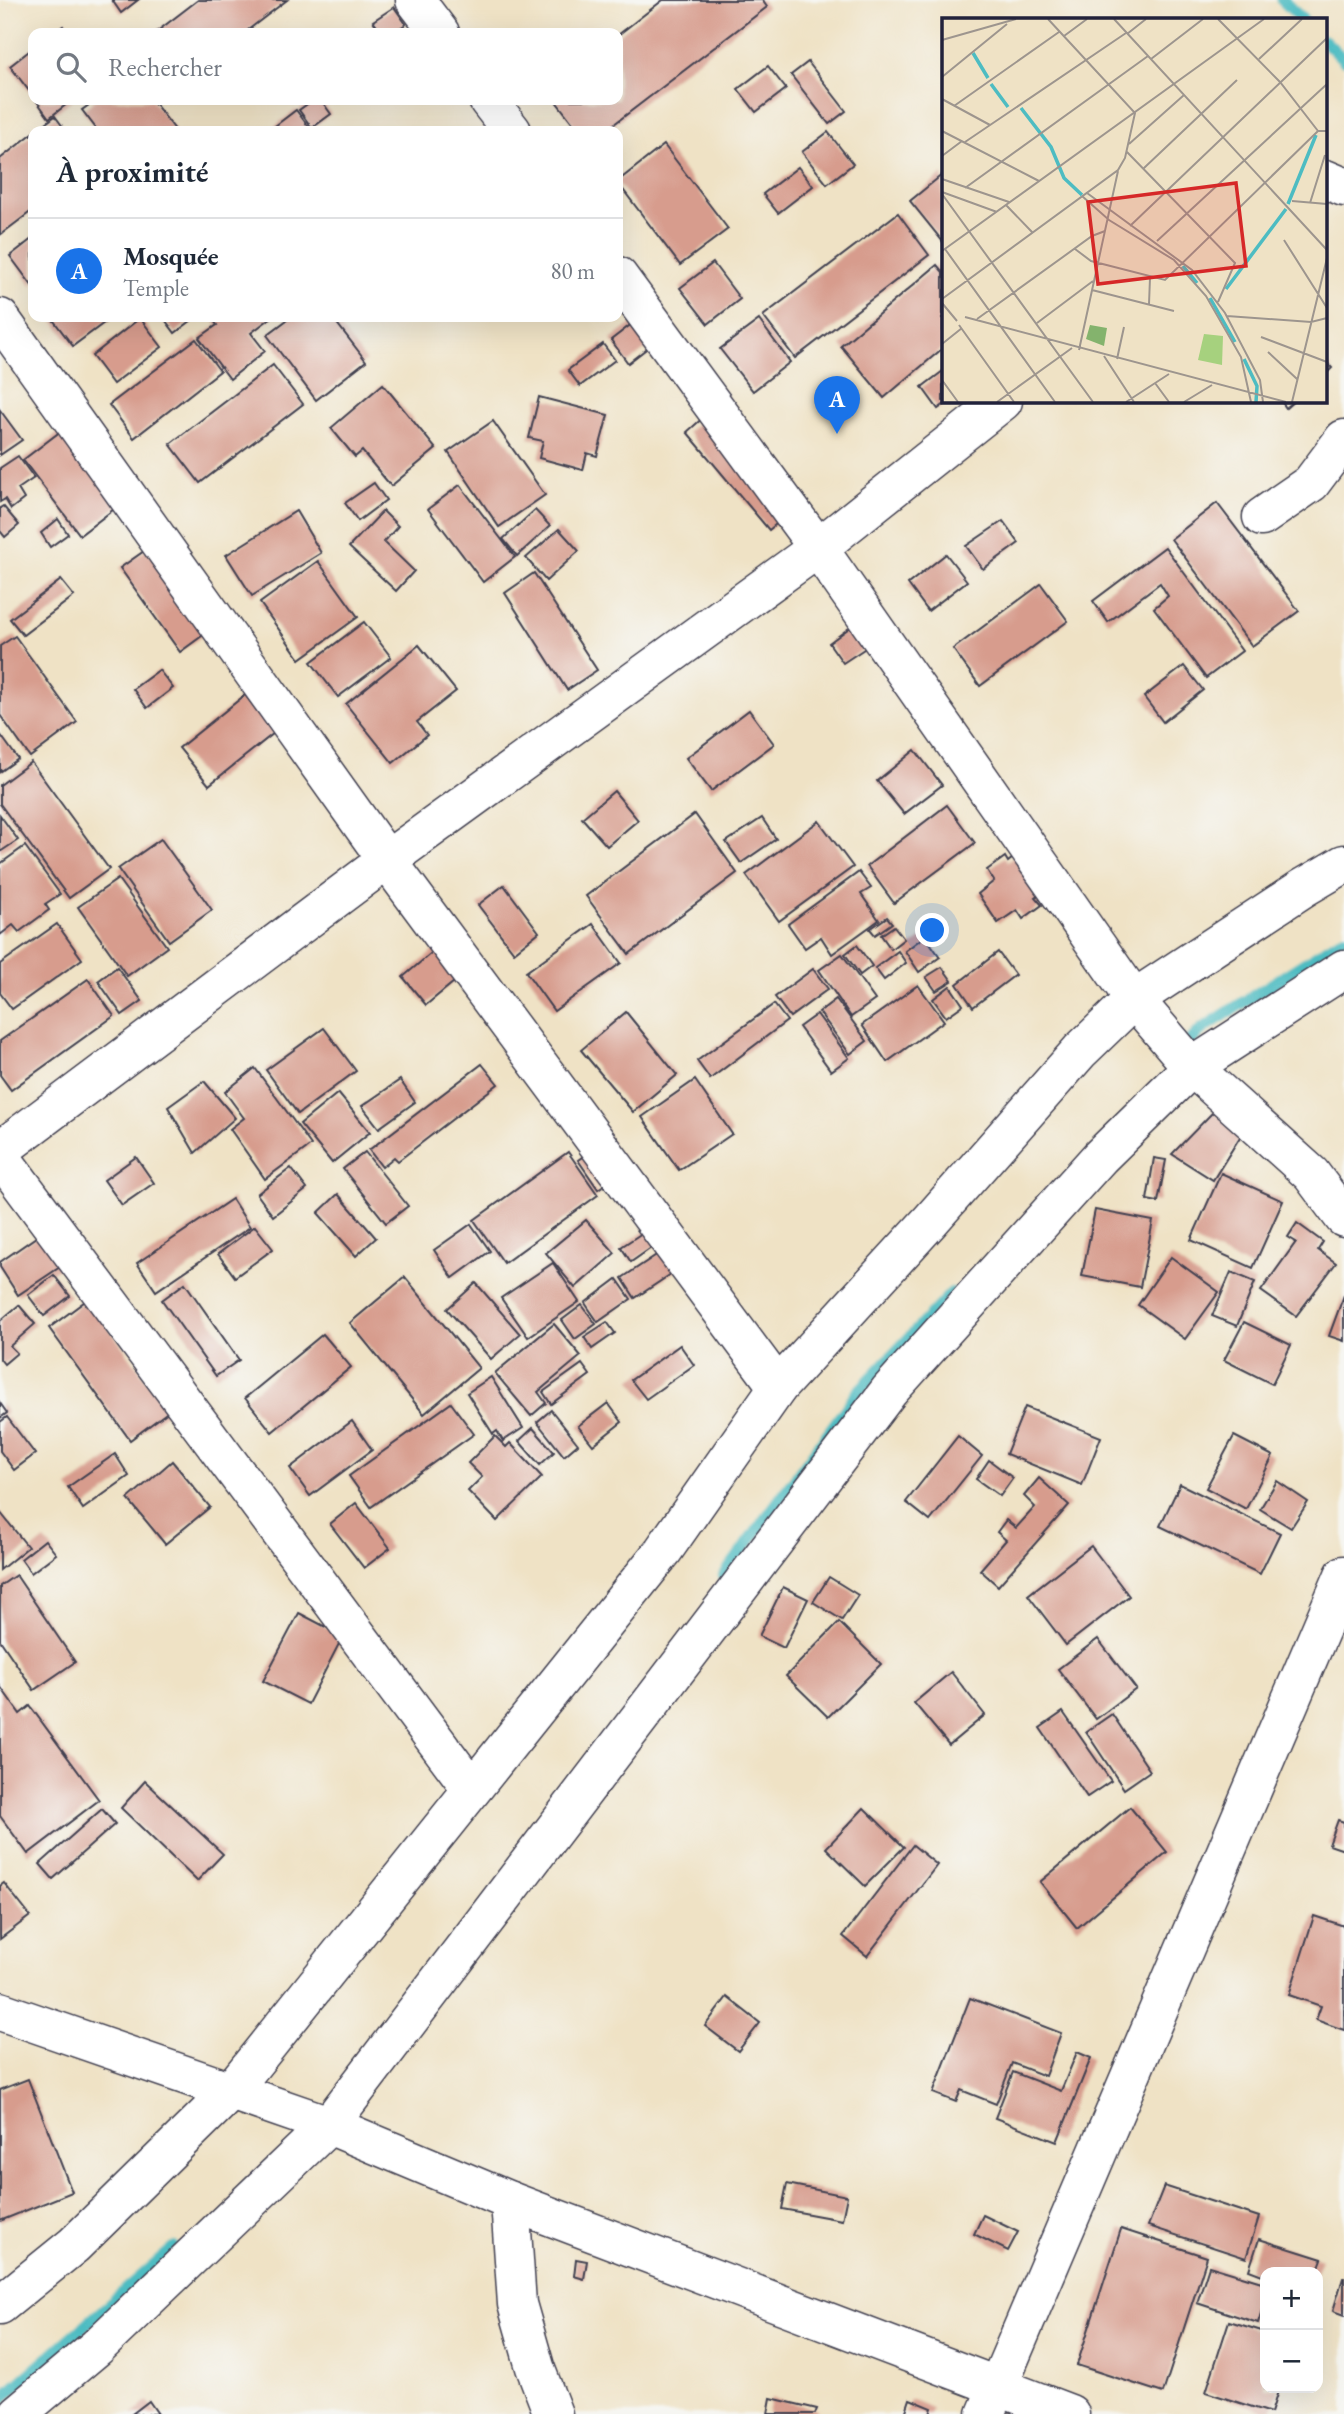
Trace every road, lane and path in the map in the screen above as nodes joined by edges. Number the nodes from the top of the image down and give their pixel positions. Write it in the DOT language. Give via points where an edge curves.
graph roads {
  1 [pos="415,0"];
  2 [pos="436,28"];
  3 [pos="492,105"];
  4 [pos="508,126"];
  5 [pos="1326,179"];
  6 [pos="1344,187"];
  7 [pos="623,283"];
  8 [pos="0,318"];
  9 [pos="1002,402"];
  10 [pos="1344,439"];
  11 [pos="1262,517"];
  12 [pos="818,548"];
  13 [pos="387,860"];
  14 [pos="1344,864"];
  15 [pos="1344,969"];
  16 [pos="1134,999"];
  17 [pos="1192,1067"];
  18 [pos="0,1150"];
  19 [pos="0,1156"];
  20 [pos="1344,1218"];
  21 [pos="778,1387"];
  22 [pos="1344,1575"];
  23 [pos="471,1788"];
  24 [pos="0,2011"];
  25 [pos="230,2092"];
  26 [pos="328,2125"];
  27 [pos="510,2201"];
  28 [pos="0,2305"];
  29 [pos="991,2400"];
  30 [pos="18,2414"];
  31 [pos="553,2414"];
  32 [pos="1070,2414"];
  1 -- 2 [label="street"];
  3 -- 4 [label="street"];
  5 -- 6 [label="street"];
  7 -- 12 [label="street"];
  8 -- 13 [label="street"];
  9 -- 12 [label="street"];
  10 -- 11 [label="street" via="1311,483"];
  12 -- 13 [label="street"];
  12 -- 16 [label="street"];
  13 -- 18 [label="street"];
  13 -- 21 [label="street"];
  14 -- 16 [label="street"];
  15 -- 17 [label="street"];
  16 -- 17 [label="street"];
  16 -- 21 [label="street" via="1080,1051"];
  17 -- 20 [label="street" via="1311,1174"];
  17 -- 26 [label="street" via="1100,1157 889,1391"];
  19 -- 23 [label="street"];
  21 -- 23 [label="street" via="663,1551"];
  22 -- 29 [label="street"];
  23 -- 25 [label="street"];
  24 -- 25 [label="street"];
  25 -- 26 [label="street"];
  25 -- 28 [label="street" via="74,2245"];
  26 -- 27 [label="street"];
  26 -- 30 [label="street" via="97,2347"];
  27 -- 29 [label="street"];
  27 -- 31 [label="street" via="517,2304"];
  29 -- 32 [label="street"];
}
